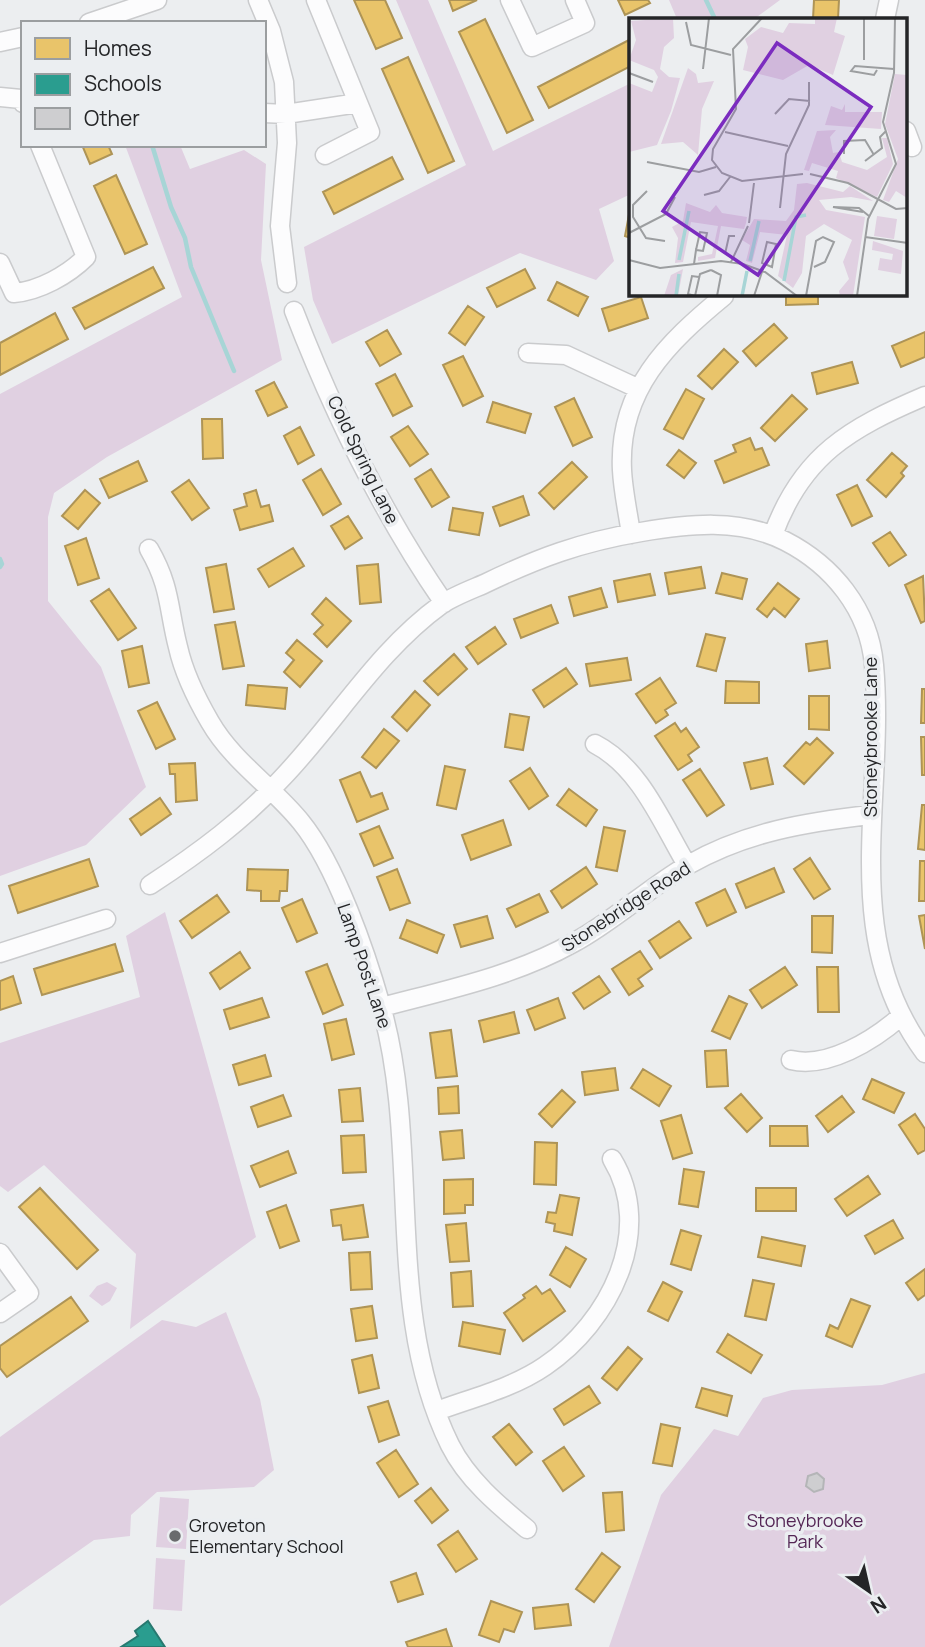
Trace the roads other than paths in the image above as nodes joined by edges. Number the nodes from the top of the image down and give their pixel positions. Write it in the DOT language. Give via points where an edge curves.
graph roads {
  1 [pos="157,0"];
  2 [pos="258,0"];
  3 [pos="316,0"];
  4 [pos="510,0"];
  5 [pos="575,0"];
  6 [pos="889,0"];
  7 [pos="885,18"];
  8 [pos="95,21"];
  9 [pos="265,21"];
  10 [pos="266,22"];
  11 [pos="21,37"];
  12 [pos="0,42"];
  13 [pos="0,97"];
  14 [pos="21,99"];
  15 [pos="358,103"];
  16 [pos="266,113"];
  17 [pos="286,114"];
  18 [pos="41,147"];
  19 [pos="325,155"];
  20 [pos="0,263"];
  21 [pos="287,283"];
  22 [pos="724,296"];
  23 [pos="294,311"];
  24 [pos="528,353"];
  25 [pos="637,388"];
  26 [pos="925,396"];
  27 [pos="631,534"];
  28 [pos="773,535"];
  29 [pos="149,550"];
  30 [pos="444,603"];
  31 [pos="595,744"];
  32 [pos="269,790"];
  33 [pos="871,815"];
  34 [pos="687,865"];
  35 [pos="150,885"];
  36 [pos="106,919"];
  37 [pos="0,953"];
  38 [pos="382,1007"];
  39 [pos="900,1017"];
  40 [pos="925,1053"];
  41 [pos="792,1060"];
  42 [pos="612,1159"];
  43 [pos="0,1253"];
  44 [pos="0,1313"];
  45 [pos="437,1411"];
  46 [pos="527,1529"];
  1 -- 8 [label="street"];
  2 -- 9 [label="street"];
  3 -- 15 [label="street"];
  4 -- 5 [label="street" via="532,47 585,23"];
  6 -- 7 [label="street"];
  10 -- 17 [label="street" via="279,59"];
  11 -- 12 [label="street"];
  13 -- 14 [label="street"];
  15 -- 17 [label="street"];
  15 -- 19 [label="street" via="370,132"];
  16 -- 17 [label="street"];
  17 -- 21 [label="street" via="280,226"];
  18 -- 20 [label="street" via="86,257 30,292 14,293"];
  22 -- 25 [label="street" via="667,348"];
  23 -- 30 [label="street, Cold Spring Lane" via="381,501"];
  24 -- 25 [label="street" via="566,355"];
  25 -- 27 [label="street" via="622,459"];
  26 -- 28 [label="street" via="863,423 836,442 800,479"];
  27 -- 28 [label="street, Stoneybrooke Lane" via="705,523"];
  27 -- 30 [label="street, Stoneybrooke Lane" via="535,559"];
  28 -- 33 [label="street, Stoneybrooke Lane" via="825,566 840,582 867,630 875,686"];
  29 -- 32 [label="street, Lamp Post Lane" via="170,595 177,644 190,685 221,738"];
  30 -- 32 [label="street, Stoneybrooke Lane" via="380,660"];
  31 -- 34 [label="street" via="627,767"];
  32 -- 35 [label="street, Stoneybrooke Lane" via="215,840"];
  32 -- 38 [label="street, Lamp Post Lane" via="300,821 325,863"];
  33 -- 34 [label="street, Stonebridge Road" via="781,828 742,839"];
  33 -- 39 [label="street, Stoneybrooke Lane" via="873,925"];
  34 -- 38 [label="street, Stonebridge Road" via="599,928 552,954 497,976"];
  36 -- 37 [label="street"];
  38 -- 45 [label="street, Lamp Post Lane" via="399,1111 416,1323 425,1376"];
  39 -- 40 [label="street, Stoneybrooke Lane"];
  39 -- 41 [label="street" via="886,1030 836,1055 804,1063"];
  42 -- 45 [label="street" via="629,1197 627,1244 617,1280 589,1326 566,1351 532,1374"];
  43 -- 44 [label="street" via="29,1293"];
  45 -- 46 [label="street, Lamp Post Lane" via="466,1470"];
}
